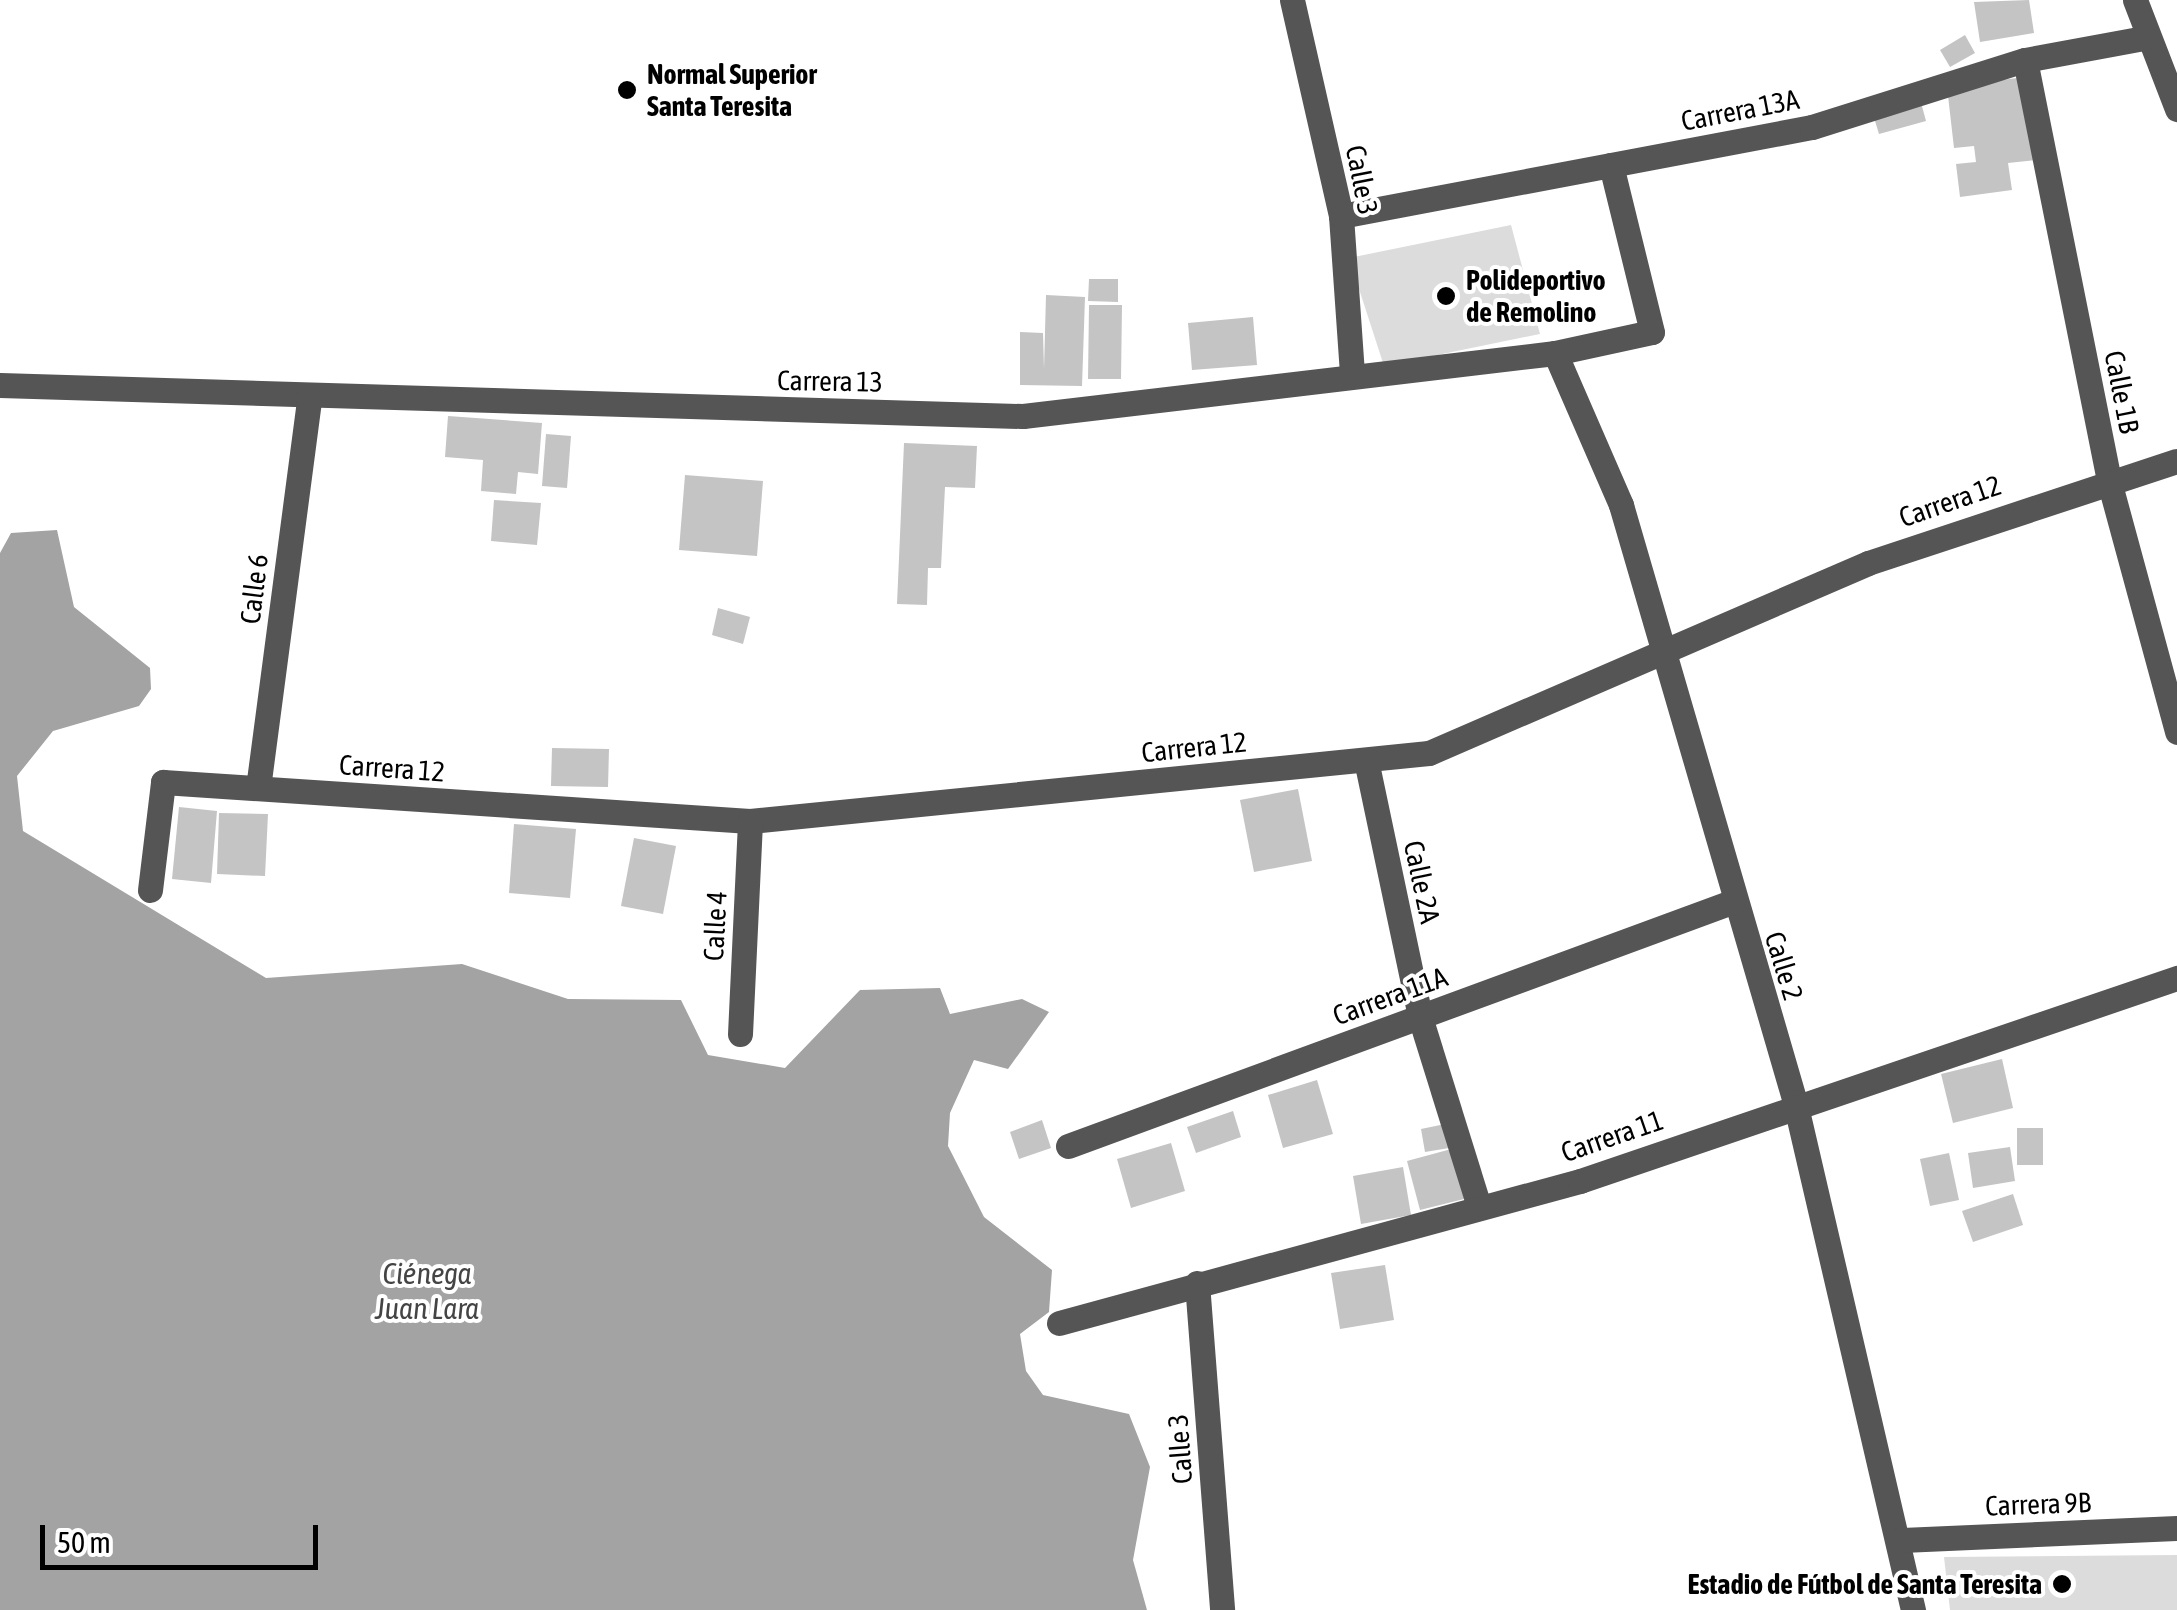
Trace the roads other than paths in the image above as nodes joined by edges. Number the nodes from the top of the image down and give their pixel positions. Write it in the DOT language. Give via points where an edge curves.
graph roads {
  1 [pos="1292,0"];
  2 [pos="2135,0"];
  3 [pos="2144,38"];
  4 [pos="2025,60"];
  5 [pos="2177,109"];
  6 [pos="1611,166"];
  7 [pos="1341,216"];
  8 [pos="1555,354"];
  9 [pos="1352,374"];
  10 [pos="0,385"];
  11 [pos="309,398"];
  12 [pos="2177,460"];
  13 [pos="2109,481"];
  14 [pos="1667,657"];
  15 [pos="2177,732"];
  16 [pos="1366,760"];
  17 [pos="258,788"];
  18 [pos="750,821"];
  19 [pos="150,890"];
  20 [pos="1732,902"];
  21 [pos="2177,978"];
  22 [pos="1420,1017"];
  23 [pos="740,1034"];
  24 [pos="1795,1102"];
  25 [pos="1068,1146"];
  26 [pos="1479,1208"];
  27 [pos="1197,1283"];
  28 [pos="1058,1324"];
  29 [pos="2177,1528"];
  30 [pos="1902,1540"];
  31 [pos="1222,1610"];
  32 [pos="1913,1610"];
  1 -- 7 [label="street, Calle 3"];
  2 -- 3 [label="street"];
  3 -- 4 [label="street, Carrera 13A"];
  3 -- 5 [label="street"];
  4 -- 6 [label="street, Carrera 13A" via="1812,128"];
  4 -- 13 [label="street, Calle 1B"];
  6 -- 7 [label="street, Carrera 13A"];
  6 -- 8 [label="street, Carrera 13" via="1652,332"];
  7 -- 9 [label="street, Calle 3"];
  8 -- 9 [label="street, Carrera 13"];
  8 -- 14 [label="street, Calle 2" via="1621,505"];
  9 -- 11 [label="street, Carrera 13" via="1023,416"];
  10 -- 11 [label="street, Carrera 13"];
  11 -- 17 [label="street, Calle 6"];
  12 -- 13 [label="street, Carrera 12"];
  13 -- 14 [label="street, Carrera 12" via="1868,563"];
  13 -- 15 [label="street, Calle 1B"];
  14 -- 16 [label="street, Carrera 12" via="1429,753"];
  14 -- 20 [label="street, Calle 2"];
  16 -- 18 [label="street, Carrera 12"];
  16 -- 22 [label="street, Calle 2A"];
  17 -- 18 [label="street, Carrera 12"];
  17 -- 19 [label="street, Carrera 12" via="164,782"];
  18 -- 23 [label="street, Calle 4"];
  20 -- 22 [label="street, Carrera 11A"];
  20 -- 24 [label="street, Calle 2"];
  21 -- 24 [label="street, Carrera 11"];
  22 -- 25 [label="street, Carrera 11A"];
  22 -- 26 [label="street, Calle 2A"];
  24 -- 26 [label="street, Carrera 11"];
  24 -- 30 [label="street, Calle 2"];
  26 -- 27 [label="street, Carrera 11"];
  27 -- 28 [label="street, Carrera 11"];
  27 -- 31 [label="street, Calle 3"];
  29 -- 30 [label="street, Carrera 9B"];
  30 -- 32 [label="street, Calle 2"];
}
